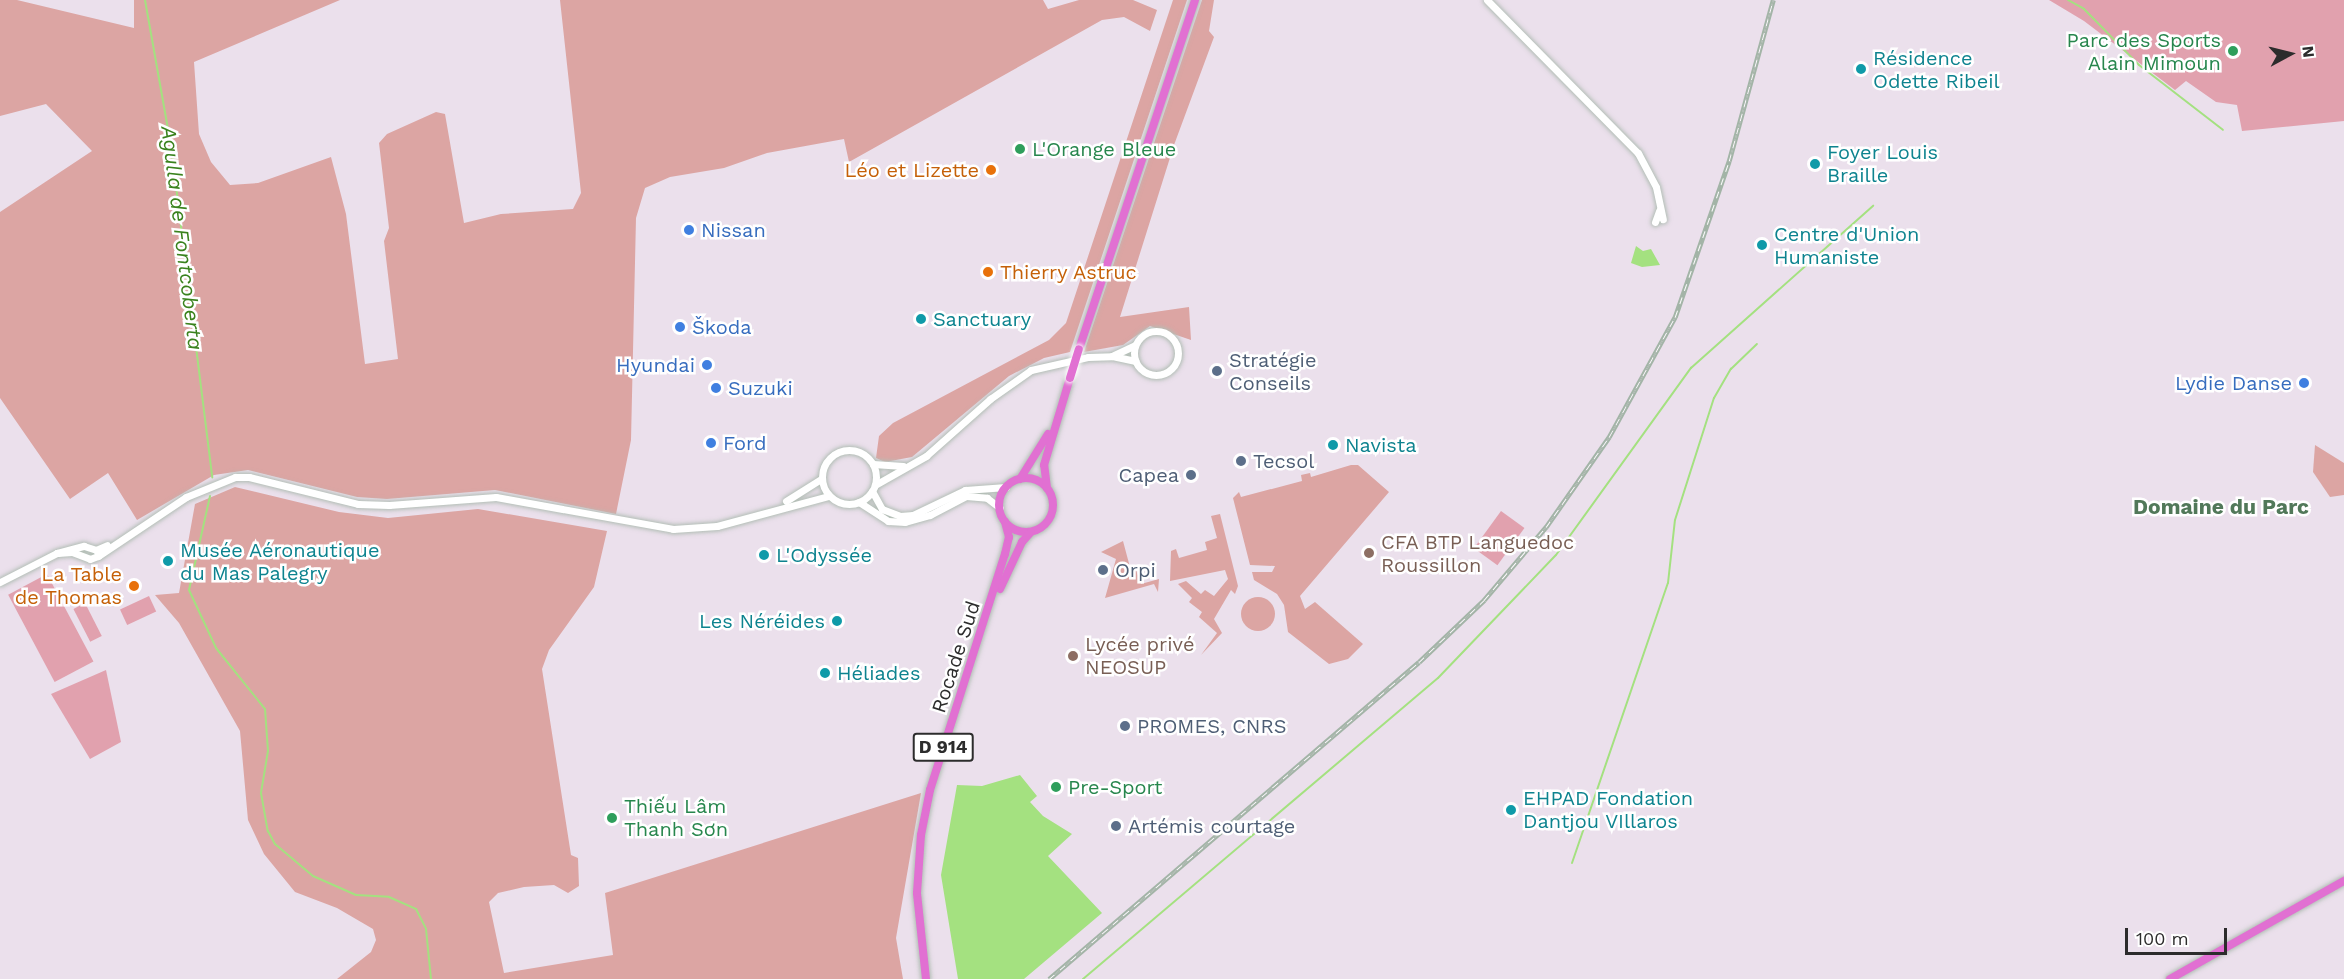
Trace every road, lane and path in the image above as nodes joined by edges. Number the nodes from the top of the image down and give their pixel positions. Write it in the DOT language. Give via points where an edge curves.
graph roads {
  1 [pos="1195,0"];
  2 [pos="1487,0"];
  3 [pos="1659,211"];
  4 [pos="1664,219"];
  5 [pos="1655,222"];
  6 [pos="1135,345"];
  7 [pos="1112,356"];
  8 [pos="1135,361"];
  9 [pos="1056,418"];
  10 [pos="914,463"];
  11 [pos="873,464"];
  12 [pos="821,479"];
  13 [pos="1020,479"];
  14 [pos="874,488"];
  15 [pos="1006,488"];
  16 [pos="1047,489"];
  17 [pos="828,495"];
  18 [pos="859,502"];
  19 [pos="776,507"];
  20 [pos="1000,508"];
  21 [pos="1005,522"];
  22 [pos="1031,532"];
  23 [pos="0,582"];
  24 [pos="2344,881"];
  25 [pos="926,979"];
  26 [pos="931,979"];
  27 [pos="2170,979"];
  1 -- 9 [label="main road, bridge"];
  2 -- 3 [label="street" via="1638,153 1656,187"];
  3 -- 4 [label="street"];
  3 -- 5 [label="street"];
  6 -- 7 [label="street"];
  6 -- 8 [label="street"];
  6 -- 8 [label="street" via="1144,333 1158,330 1172,336 1178,349 1175,365 1161,375 1147,373"];
  7 -- 8 [label="street"];
  7 -- 10 [label="street" via="1060,360 1031,370"];
  9 -- 13 [label="main road"];
  9 -- 16 [label="main road" via="1043,472"];
  10 -- 11 [label="street" via="895,468"];
  10 -- 14 [label="street"];
  11 -- 12 [label="street" via="861,452 843,450 825,462"];
  11 -- 14 [label="street"];
  12 -- 17 [label="street"];
  12 -- 19 [label="street"];
  13 -- 15 [label="main road"];
  13 -- 16 [label="main road" via="1035,480"];
  14 -- 15 [label="street" via="882,509 900,516 913,515 965,490"];
  14 -- 18 [label="street"];
  15 -- 20 [label="main road"];
  16 -- 22 [label="main road" via="1052,497 1051,515 1040,529"];
  17 -- 18 [label="street" via="843,504"];
  17 -- 19 [label="street"];
  18 -- 20 [label="street" via="888,521 905,522 930,515 966,495 987,498"];
  19 -- 23 [label="street" via="717,526 673,529 496,497 389,506 358,504 249,477 235,477 186,497 117,541 96,550 84,546 57,553"];
  20 -- 21 [label="main road"];
  21 -- 22 [label="main road" via="1017,531"];
  21 -- 25 [label="main road, Rocade Sud / D 914" via="1009,537 1005,554 930,790 921,835 917,893"];
  22 -- 26 [label="main road, Rocade Sud / D 914" via="1003,581 935,792 926,836 922,893"];
  24 -- 27 [label="main road"];
}
